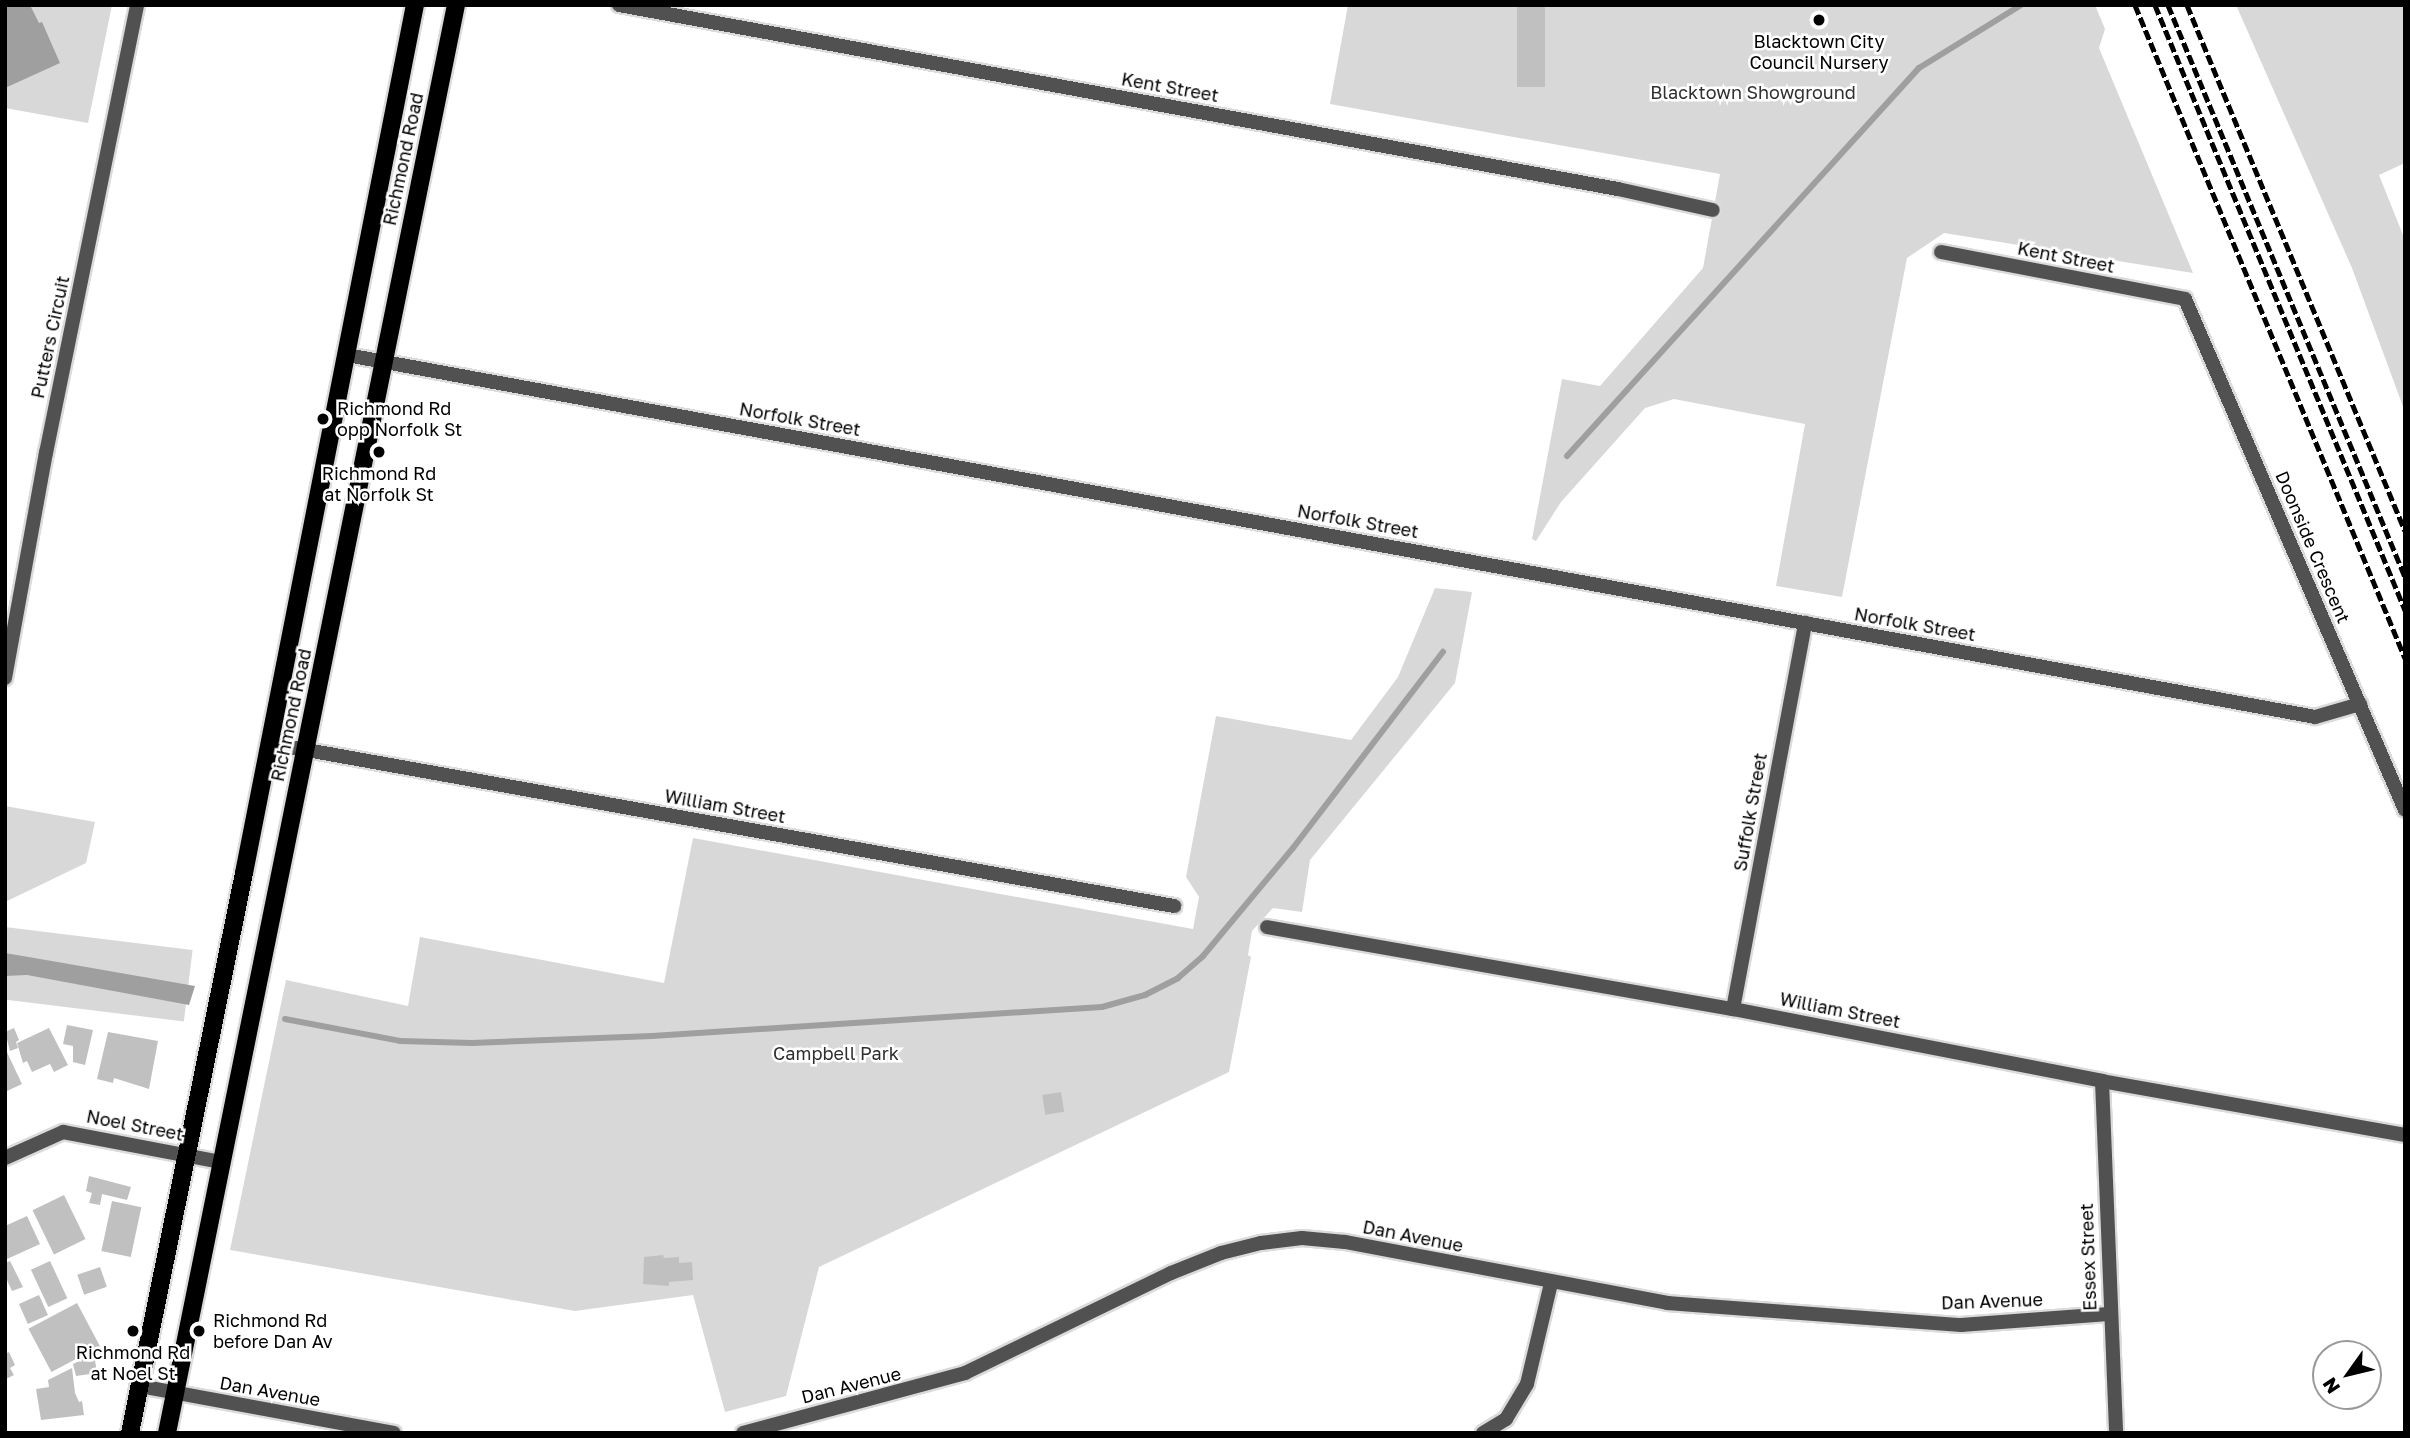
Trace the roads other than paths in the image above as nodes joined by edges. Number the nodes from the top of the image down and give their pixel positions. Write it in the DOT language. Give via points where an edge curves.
graph roads {
  1 [pos="137,5"];
  2 [pos="415,5"];
  3 [pos="456,5"];
  4 [pos="619,5"];
  5 [pos="1713,210"];
  6 [pos="1941,252"];
  7 [pos="2185,299"];
  8 [pos="347,355"];
  9 [pos="383,362"];
  10 [pos="1805,623"];
  11 [pos="5,678"];
  12 [pos="2360,704"];
  13 [pos="268,743"];
  14 [pos="305,750"];
  15 [pos="2405,810"];
  16 [pos="1174,906"];
  17 [pos="1267,927"];
  18 [pos="1733,1009"];
  19 [pos="2102,1081"];
  20 [pos="2405,1135"];
  21 [pos="186,1154"];
  22 [pos="5,1158"];
  23 [pos="220,1162"];
  24 [pos="1551,1283"];
  25 [pos="2109,1314"];
  26 [pos="139,1386"];
  27 [pos="174,1394"];
  28 [pos="751,1432"];
  29 [pos="130,1433"];
  30 [pos="167,1433"];
  31 [pos="394,1433"];
  32 [pos="1483,1433"];
  33 [pos="2116,1433"];
  1 -- 11 [label="street, Putters Circuit"];
  2 -- 8 [label="main road, Richmond Road"];
  3 -- 9 [label="main road, Richmond Road"];
  4 -- 5 [label="street, Kent Street" via="1604,186"];
  6 -- 7 [label="street, Kent Street"];
  7 -- 12 [label="street, Doonside Crescent"];
  8 -- 9 [label="street, Norfolk Street"];
  8 -- 13 [label="main road, Richmond Road"];
  9 -- 10 [label="street, Norfolk Street"];
  9 -- 14 [label="main road, Richmond Road"];
  10 -- 12 [label="street, Norfolk Street" via="2315,717"];
  10 -- 18 [label="street, Suffolk Street"];
  12 -- 15 [label="street, Doonside Crescent"];
  13 -- 14 [label="street, William Street"];
  13 -- 21 [label="main road, Richmond Road"];
  14 -- 16 [label="street, William Street"];
  14 -- 23 [label="main road, Richmond Road"];
  17 -- 18 [label="street, William Street"];
  18 -- 19 [label="street, William Street"];
  19 -- 20 [label="street, William Street"];
  19 -- 25 [label="street, Essex Street"];
  21 -- 22 [label="street, Noel Street" via="63,1132"];
  21 -- 23 [label="street, Noel Street"];
  21 -- 26 [label="main road, Richmond Road"];
  23 -- 27 [label="main road, Richmond Road"];
  24 -- 25 [label="street, Dan Avenue" via="1667,1303 1961,1325"];
  24 -- 28 [label="street, Dan Avenue" via="1345,1242 1302,1238 1262,1242 1171,1273 965,1373"];
  24 -- 32 [label="street" via="1527,1384 1506,1419"];
  25 -- 33 [label="street, Essex Street"];
  26 -- 27 [label="street, Dan Avenue"];
  26 -- 29 [label="main road, Richmond Road"];
  27 -- 30 [label="main road, Richmond Road"];
  27 -- 31 [label="street, Dan Avenue"];
}
